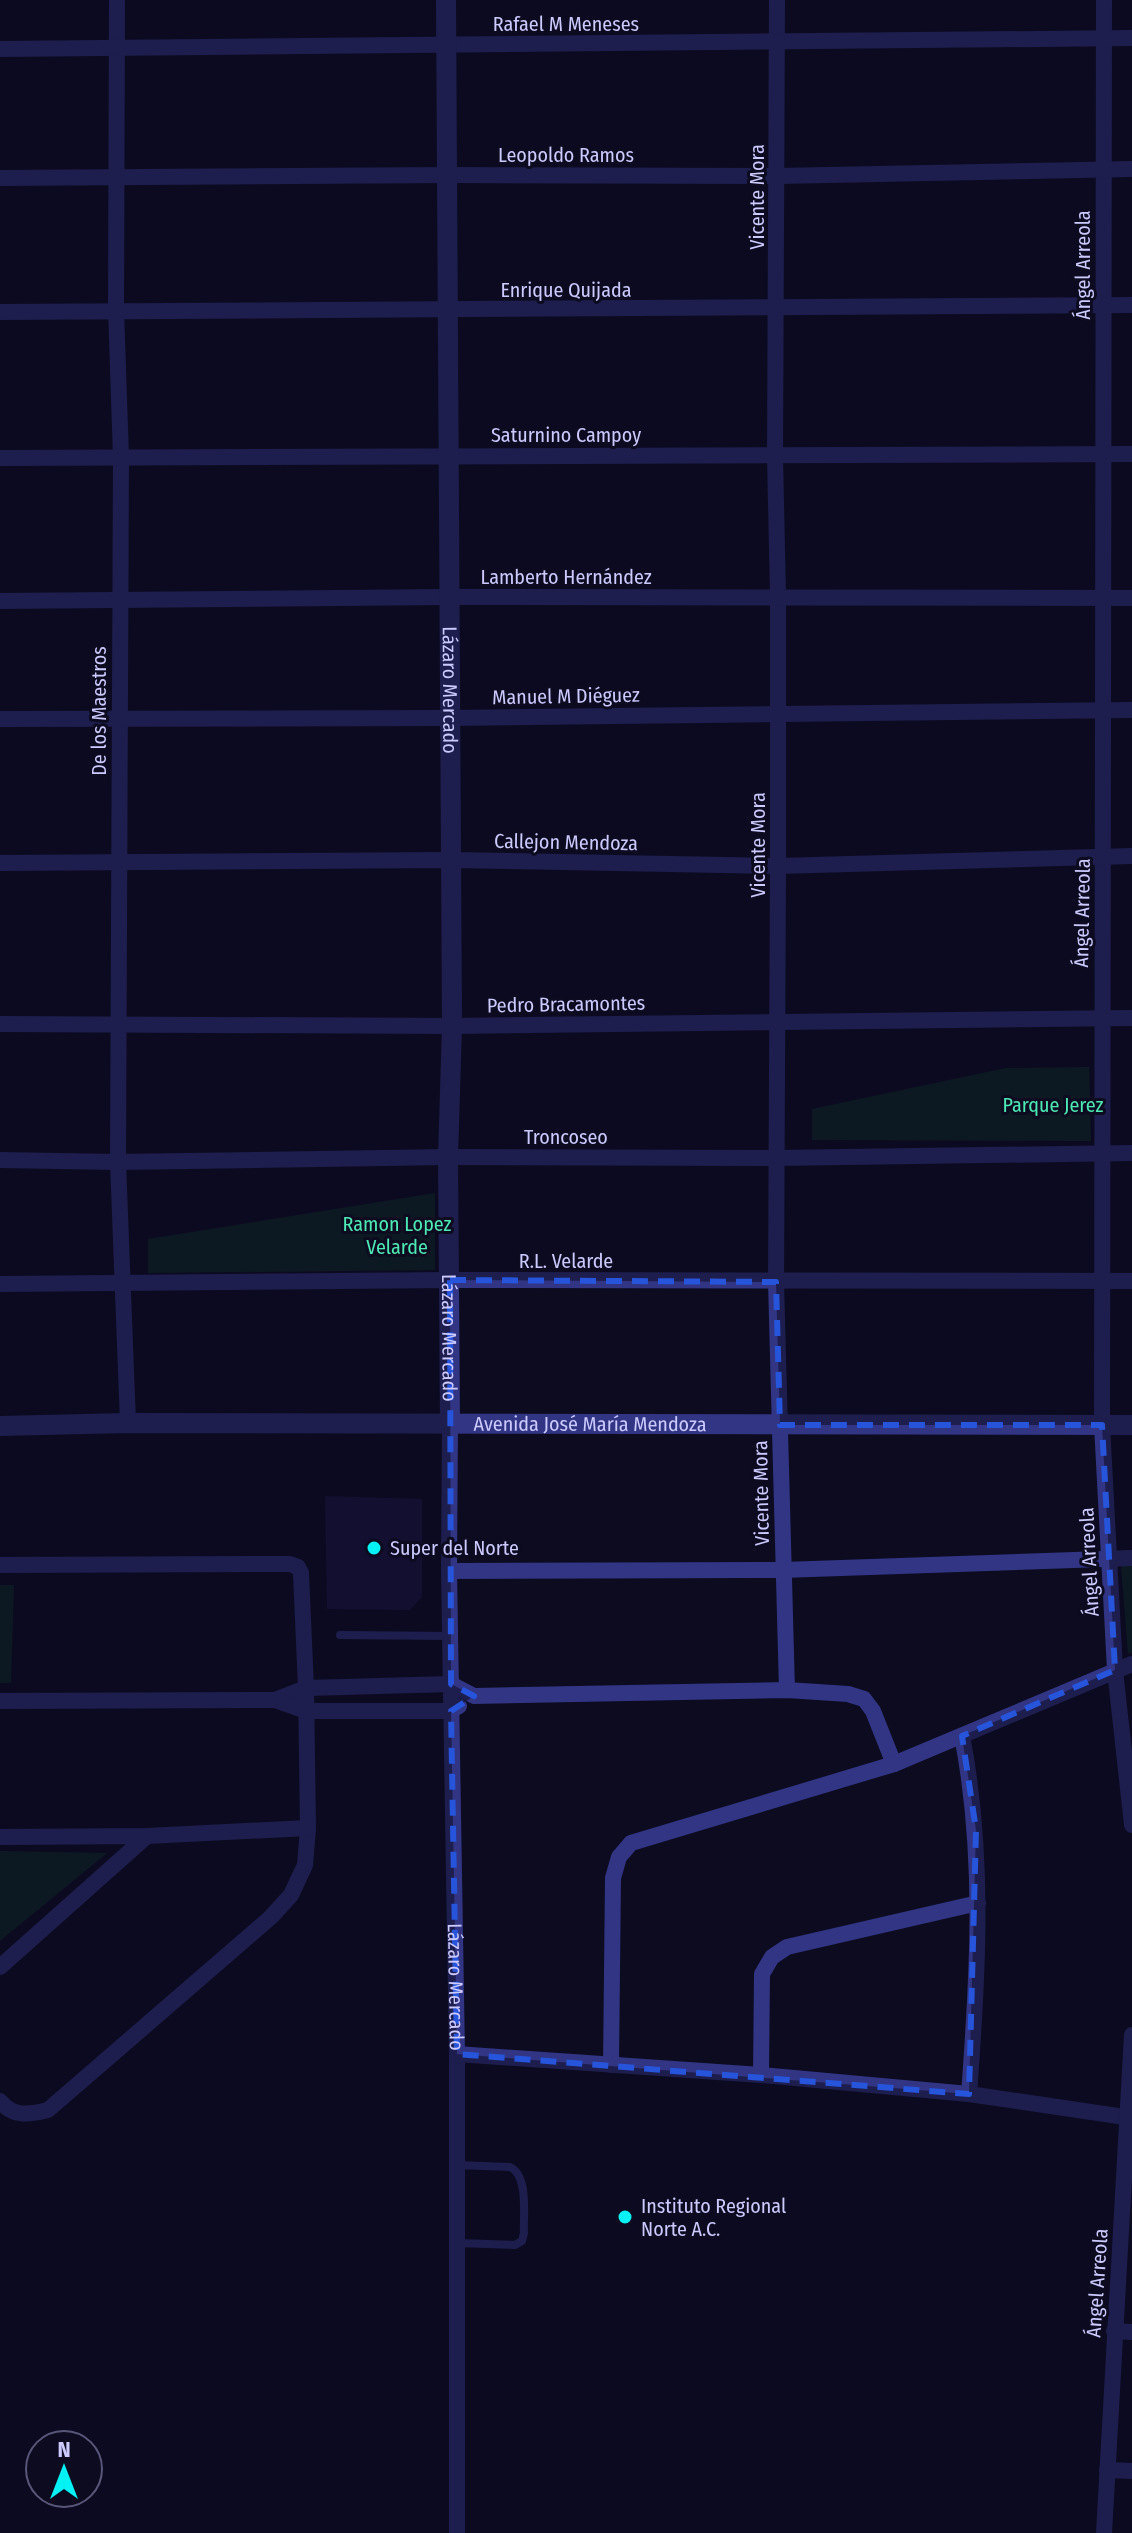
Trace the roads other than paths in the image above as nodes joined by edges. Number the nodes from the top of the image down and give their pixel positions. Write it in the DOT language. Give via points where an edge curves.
graph roads {
  1 [pos="117,0"];
  2 [pos="446,0"];
  3 [pos="777,0"];
  4 [pos="1104,0"];
  5 [pos="1104,38"];
  6 [pos="1132,38"];
  7 [pos="779,42"];
  8 [pos="445,44"];
  9 [pos="116,48"];
  10 [pos="0,49"];
  11 [pos="1103,169"];
  12 [pos="1132,169"];
  13 [pos="447,175"];
  14 [pos="777,176"];
  15 [pos="0,178"];
  16 [pos="117,179"];
  17 [pos="1104,305"];
  18 [pos="1132,305"];
  19 [pos="777,309"];
  20 [pos="116,310"];
  21 [pos="447,310"];
  22 [pos="0,312"];
  23 [pos="1102,454"];
  24 [pos="1132,454"];
  25 [pos="448,456"];
  26 [pos="775,456"];
  27 [pos="121,457"];
  28 [pos="0,458"];
  29 [pos="778,596"];
  30 [pos="450,597"];
  31 [pos="1103,598"];
  32 [pos="1132,598"];
  33 [pos="118,599"];
  34 [pos="0,601"];
  35 [pos="1102,710"];
  36 [pos="1132,710"];
  37 [pos="777,713"];
  38 [pos="451,718"];
  39 [pos="0,719"];
  40 [pos="118,720"];
  41 [pos="1132,856"];
  42 [pos="1103,857"];
  43 [pos="451,860"];
  44 [pos="0,863"];
  45 [pos="119,864"];
  46 [pos="778,866"];
  47 [pos="1132,1018"];
  48 [pos="1101,1019"];
  49 [pos="777,1022"];
  50 [pos="0,1024"];
  51 [pos="118,1024"];
  52 [pos="452,1026"];
  53 [pos="1102,1152"];
  54 [pos="1132,1153"];
  55 [pos="448,1157"];
  56 [pos="776,1158"];
  57 [pos="0,1160"];
  58 [pos="118,1162"];
  59 [pos="450,1280"];
  60 [pos="1132,1281"];
  61 [pos="776,1282"];
  62 [pos="1101,1282"];
  63 [pos="0,1284"];
  64 [pos="123,1284"];
  65 [pos="128,1423"];
  66 [pos="450,1423"];
  67 [pos="780,1425"];
  68 [pos="1102,1425"];
  69 [pos="1132,1425"];
  70 [pos="0,1426"];
  71 [pos="1132,1558"];
  72 [pos="1109,1559"];
  73 [pos="0,1565"];
  74 [pos="782,1570"];
  75 [pos="449,1571"];
  76 [pos="340,1635"];
  77 [pos="450,1636"];
  78 [pos="1132,1664"];
  79 [pos="1115,1670"];
  80 [pos="451,1684"];
  81 [pos="306,1688"];
  82 [pos="787,1690"];
  83 [pos="474,1696"];
  84 [pos="275,1700"];
  85 [pos="0,1701"];
  86 [pos="306,1711"];
  87 [pos="451,1711"];
  88 [pos="962,1736"];
  89 [pos="894,1764"];
  90 [pos="1132,1825"];
  91 [pos="308,1828"];
  92 [pos="147,1836"];
  93 [pos="0,1837"];
  94 [pos="978,1903"];
  95 [pos="0,1967"];
  96 [pos="1132,2035"];
  97 [pos="457,2054"];
  98 [pos="611,2065"];
  99 [pos="761,2075"];
  100 [pos="969,2094"];
  101 [pos="0,2101"];
  102 [pos="1130,2118"];
  103 [pos="457,2165"];
  104 [pos="457,2243"];
  105 [pos="1114,2331"];
  106 [pos="1132,2332"];
  107 [pos="1107,2470"];
  108 [pos="1132,2471"];
  109 [pos="457,2533"];
  110 [pos="1104,2533"];
  1 -- 9 [label="street, De los Maestros"];
  2 -- 8 [label="street, Lázaro Mercado"];
  3 -- 7 [label="street, Vicente Mora"];
  4 -- 5 [label="street, Ángel Arreola"];
  5 -- 6 [label="street, Rafael M Meneses"];
  5 -- 7 [label="street, Rafael M Meneses"];
  5 -- 11 [label="street, Ángel Arreola"];
  7 -- 8 [label="street, Rafael M Meneses"];
  7 -- 14 [label="street, Vicente Mora"];
  8 -- 9 [label="street, Rafael M Meneses"];
  8 -- 13 [label="street, Lázaro Mercado"];
  9 -- 10 [label="street, Rafael M Meneses"];
  9 -- 16 [label="street, De los Maestros"];
  11 -- 12 [label="street, Leopoldo Ramos"];
  11 -- 14 [label="street, Leopoldo Ramos"];
  11 -- 17 [label="street, Ángel Arreola"];
  13 -- 14 [label="street, Leopoldo Ramos"];
  13 -- 16 [label="street, Leopoldo Ramos"];
  13 -- 21 [label="street, Lázaro Mercado"];
  14 -- 19 [label="street, Vicente Mora"];
  15 -- 16 [label="street, Leopoldo Ramos"];
  16 -- 20 [label="street, De los Maestros"];
  17 -- 18 [label="street, Enrique Quijada"];
  17 -- 19 [label="street, Enrique Quijada"];
  17 -- 23 [label="street, Ángel Arreola"];
  19 -- 21 [label="street, Enrique Quijada"];
  19 -- 26 [label="street, Vicente Mora"];
  20 -- 21 [label="street, Enrique Quijada"];
  20 -- 22 [label="street, Enrique Quijada"];
  20 -- 27 [label="street, De los Maestros"];
  21 -- 25 [label="street, Lázaro Mercado"];
  23 -- 24 [label="street, Saturnino Campoy"];
  23 -- 26 [label="street, Saturnino Campoy"];
  23 -- 31 [label="street, Ángel Arreola"];
  25 -- 26 [label="street, Saturnino Campoy"];
  25 -- 27 [label="street, Saturnino Campoy"];
  25 -- 30 [label="street, Lázaro Mercado"];
  26 -- 29 [label="street, Vicente Mora"];
  27 -- 28 [label="street, Saturnino Campoy"];
  27 -- 33 [label="street, De los Maestros"];
  29 -- 30 [label="street, Lamberto Hernández"];
  29 -- 31 [label="street, Lamberto Hernández"];
  29 -- 37 [label="street, Vicente Mora"];
  30 -- 33 [label="street, Lamberto Hernández"];
  30 -- 38 [label="street, Lázaro Mercado"];
  31 -- 32 [label="street, Lamberto Hernández"];
  31 -- 35 [label="street, Ángel Arreola"];
  33 -- 34 [label="street, Lamberto Hernández"];
  33 -- 40 [label="street, De los Maestros"];
  35 -- 36 [label="street, Manuel M Diéguez"];
  35 -- 37 [label="street, Manuel M Diéguez"];
  35 -- 42 [label="street, Ángel Arreola"];
  37 -- 38 [label="street, Manuel M Diéguez"];
  37 -- 46 [label="street, Vicente Mora"];
  38 -- 40 [label="street, Manuel M Diéguez"];
  38 -- 43 [label="street, Lázaro Mercado"];
  39 -- 40 [label="street, Manuel M Diéguez"];
  40 -- 45 [label="street, De los Maestros"];
  41 -- 42 [label="street, Callejon Mendoza"];
  42 -- 46 [label="street, Callejon Mendoza"];
  42 -- 48 [label="street, Ángel Arreola"];
  43 -- 45 [label="street, Callejon Mendoza"];
  43 -- 46 [label="street, Callejon Mendoza"];
  43 -- 52 [label="street, Lázaro Mercado"];
  44 -- 45 [label="street, Callejon Mendoza"];
  45 -- 51 [label="street, De los Maestros"];
  46 -- 49 [label="street, Vicente Mora"];
  47 -- 48 [label="street, Pedro Bracamontes"];
  48 -- 49 [label="street, Pedro Bracamontes"];
  48 -- 53 [label="street, Ángel Arreola"];
  49 -- 52 [label="street, Pedro Bracamontes"];
  49 -- 56 [label="street, Vicente Mora"];
  50 -- 51 [label="street, Pedro Bracamontes"];
  51 -- 52 [label="street, Pedro Bracamontes"];
  51 -- 58 [label="street, De los Maestros"];
  52 -- 55 [label="street, Lázaro Mercado"];
  53 -- 54 [label="street, Troncoseo"];
  53 -- 56 [label="street, Troncoseo"];
  53 -- 62 [label="street, Ángel Arreola"];
  55 -- 56 [label="street, Troncoseo"];
  55 -- 58 [label="street, Troncoseo"];
  55 -- 59 [label="street, Lázaro Mercado"];
  56 -- 61 [label="street, Vicente Mora"];
  57 -- 58 [label="street, Troncoseo"];
  58 -- 64 [label="street, De los Maestros"];
  59 -- 61 [label="street, R.L. Velarde"];
  59 -- 64 [label="street, R.L. Velarde"];
  59 -- 66 [label="street, Lázaro Mercado"];
  60 -- 62 [label="street, R.L. Velarde"];
  61 -- 62 [label="street, R.L. Velarde"];
  61 -- 67 [label="street, Vicente Mora"];
  62 -- 68 [label="street, Ángel Arreola"];
  63 -- 64 [label="street, R.L. Velarde"];
  64 -- 65 [label="street, De los Maestros"];
  65 -- 66 [label="street, Avenida José María Mendoza"];
  65 -- 70 [label="street, Avenida José María Mendoza"];
  66 -- 67 [label="street, Avenida José María Mendoza"];
  66 -- 75 [label="street, Lázaro Mercado"];
  67 -- 68 [label="street, Avenida José María Mendoza"];
  67 -- 74 [label="street, Vicente Mora"];
  68 -- 69 [label="street, Avenida José María Mendoza"];
  68 -- 72 [label="street, Ángel Arreola"];
  71 -- 72 [label="street"];
  72 -- 74 [label="street"];
  72 -- 79 [label="street, Ángel Arreola"];
  73 -- 81 [label="street" via="298,1567"];
  74 -- 75 [label="street"];
  74 -- 82 [label="street, Vicente Mora"];
  75 -- 77 [label="street, Lázaro Mercado"];
  76 -- 77 [label="lane"];
  77 -- 80 [label="street, Lázaro Mercado"];
  78 -- 79 [label="street"];
  79 -- 88 [label="street"];
  79 -- 90 [label="street, Ángel Arreola"];
  80 -- 81 [label="street"];
  80 -- 83 [label="street"];
  80 -- 87 [label="street, Lázaro Mercado"];
  81 -- 84 [label="street"];
  81 -- 86 [label="street"];
  82 -- 83 [label="street"];
  82 -- 89 [label="street" via="864,1699"];
  83 -- 87 [label="street"];
  84 -- 85 [label="street"];
  84 -- 86 [label="street"];
  86 -- 87 [label="street"];
  86 -- 91 [label="street"];
  87 -- 97 [label="street, Lázaro Mercado"];
  88 -- 89 [label="street"];
  88 -- 94 [label="street" via="976,1830"];
  89 -- 98 [label="street" via="631,1843 619,1857 613,1878"];
  91 -- 92 [label="street"];
  91 -- 101 [label="street" via="305,1865 291,1895 271,1917 48,2110 27,2115 8,2111"];
  92 -- 93 [label="street"];
  92 -- 95 [label="street"];
  94 -- 99 [label="street" via="787,1947 772,1957 762,1974"];
  94 -- 100 [label="street"];
  96 -- 102 [label="street, Ángel Arreola"];
  97 -- 98 [label="street"];
  97 -- 103 [label="street, Lázaro Mercado"];
  98 -- 99 [label="street"];
  99 -- 100 [label="street"];
  100 -- 102 [label="street"];
  102 -- 105 [label="street, Ángel Arreola"];
  103 -- 104 [label="street, Lázaro Mercado"];
  103 -- 104 [label="lane" via="517,2170 524,2233 515,2245"];
  104 -- 109 [label="street, Lázaro Mercado"];
  105 -- 106 [label="street"];
  105 -- 107 [label="street, Ángel Arreola"];
  107 -- 108 [label="street"];
  107 -- 110 [label="street, Ángel Arreola"];
}
